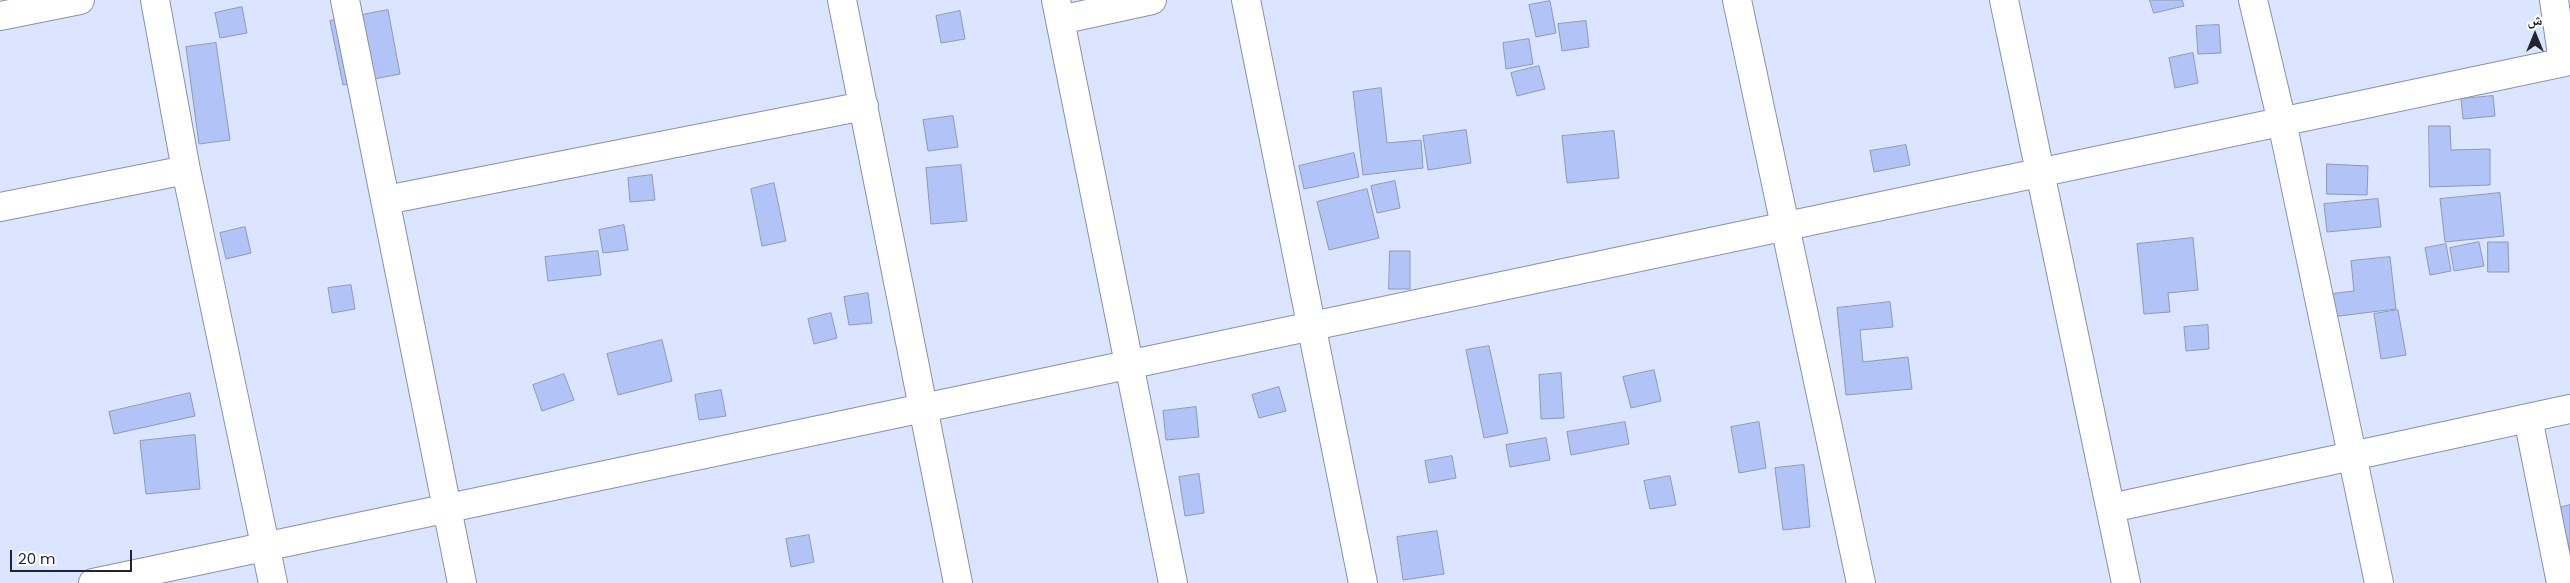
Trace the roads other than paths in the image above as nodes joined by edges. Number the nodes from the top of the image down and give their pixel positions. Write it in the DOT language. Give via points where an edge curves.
graph roads {
  1 [pos="80,0"];
  2 [pos="155,0"];
  3 [pos="345,0"];
  4 [pos="842,0"];
  5 [pos="1152,0"];
  6 [pos="1246,0"];
  7 [pos="1737,0"];
  8 [pos="2004,0"];
  9 [pos="2253,0"];
  10 [pos="2554,0"];
  11 [pos="1058,10"];
  12 [pos="0,16"];
  13 [pos="2567,62"];
  14 [pos="864,106"];
  15 [pos="2282,122"];
  16 [pos="186,170"];
  17 [pos="2040,173"];
  18 [pos="386,200"];
  19 [pos="0,207"];
  20 [pos="1785,227"];
  21 [pos="1310,327"];
  22 [pos="1128,365"];
  23 [pos="922,408"];
  24 [pos="2570,409"];
  25 [pos="2528,418"];
  26 [pos="2352,456"];
  27 [pos="2111,508"];
  28 [pos="447,509"];
  29 [pos="266,547"];
  30 [pos="1855,582"];
  31 [pos="93,583"];
  32 [pos="273,583"];
  33 [pos="462,583"];
  34 [pos="958,583"];
  35 [pos="1173,583"];
  36 [pos="1363,583"];
  37 [pos="2126,583"];
  38 [pos="2379,583"];
  39 [pos="2561,583"];
  1 -- 12 [label="street"];
  2 -- 16 [label="street"];
  3 -- 18 [label="street"];
  4 -- 14 [label="street"];
  5 -- 11 [label="street"];
  6 -- 21 [label="street"];
  7 -- 20 [label="street"];
  8 -- 17 [label="street"];
  9 -- 15 [label="street"];
  10 -- 13 [label="street"];
  11 -- 22 [label="street"];
  13 -- 15 [label="street"];
  14 -- 18 [label="street"];
  14 -- 23 [label="street"];
  15 -- 17 [label="street"];
  15 -- 26 [label="street"];
  16 -- 19 [label="street"];
  16 -- 29 [label="street"];
  17 -- 20 [label="street"];
  17 -- 27 [label="street"];
  18 -- 28 [label="street"];
  20 -- 21 [label="street"];
  20 -- 30 [label="street"];
  21 -- 22 [label="street"];
  21 -- 36 [label="street"];
  22 -- 23 [label="street"];
  22 -- 35 [label="street"];
  23 -- 28 [label="street"];
  23 -- 34 [label="street"];
  24 -- 25 [label="street"];
  25 -- 26 [label="street"];
  25 -- 39 [label="street"];
  26 -- 27 [label="street"];
  26 -- 38 [label="street"];
  27 -- 37 [label="street"];
  28 -- 29 [label="street"];
  28 -- 33 [label="street"];
  29 -- 31 [label="street"];
  29 -- 32 [label="street"];
}
